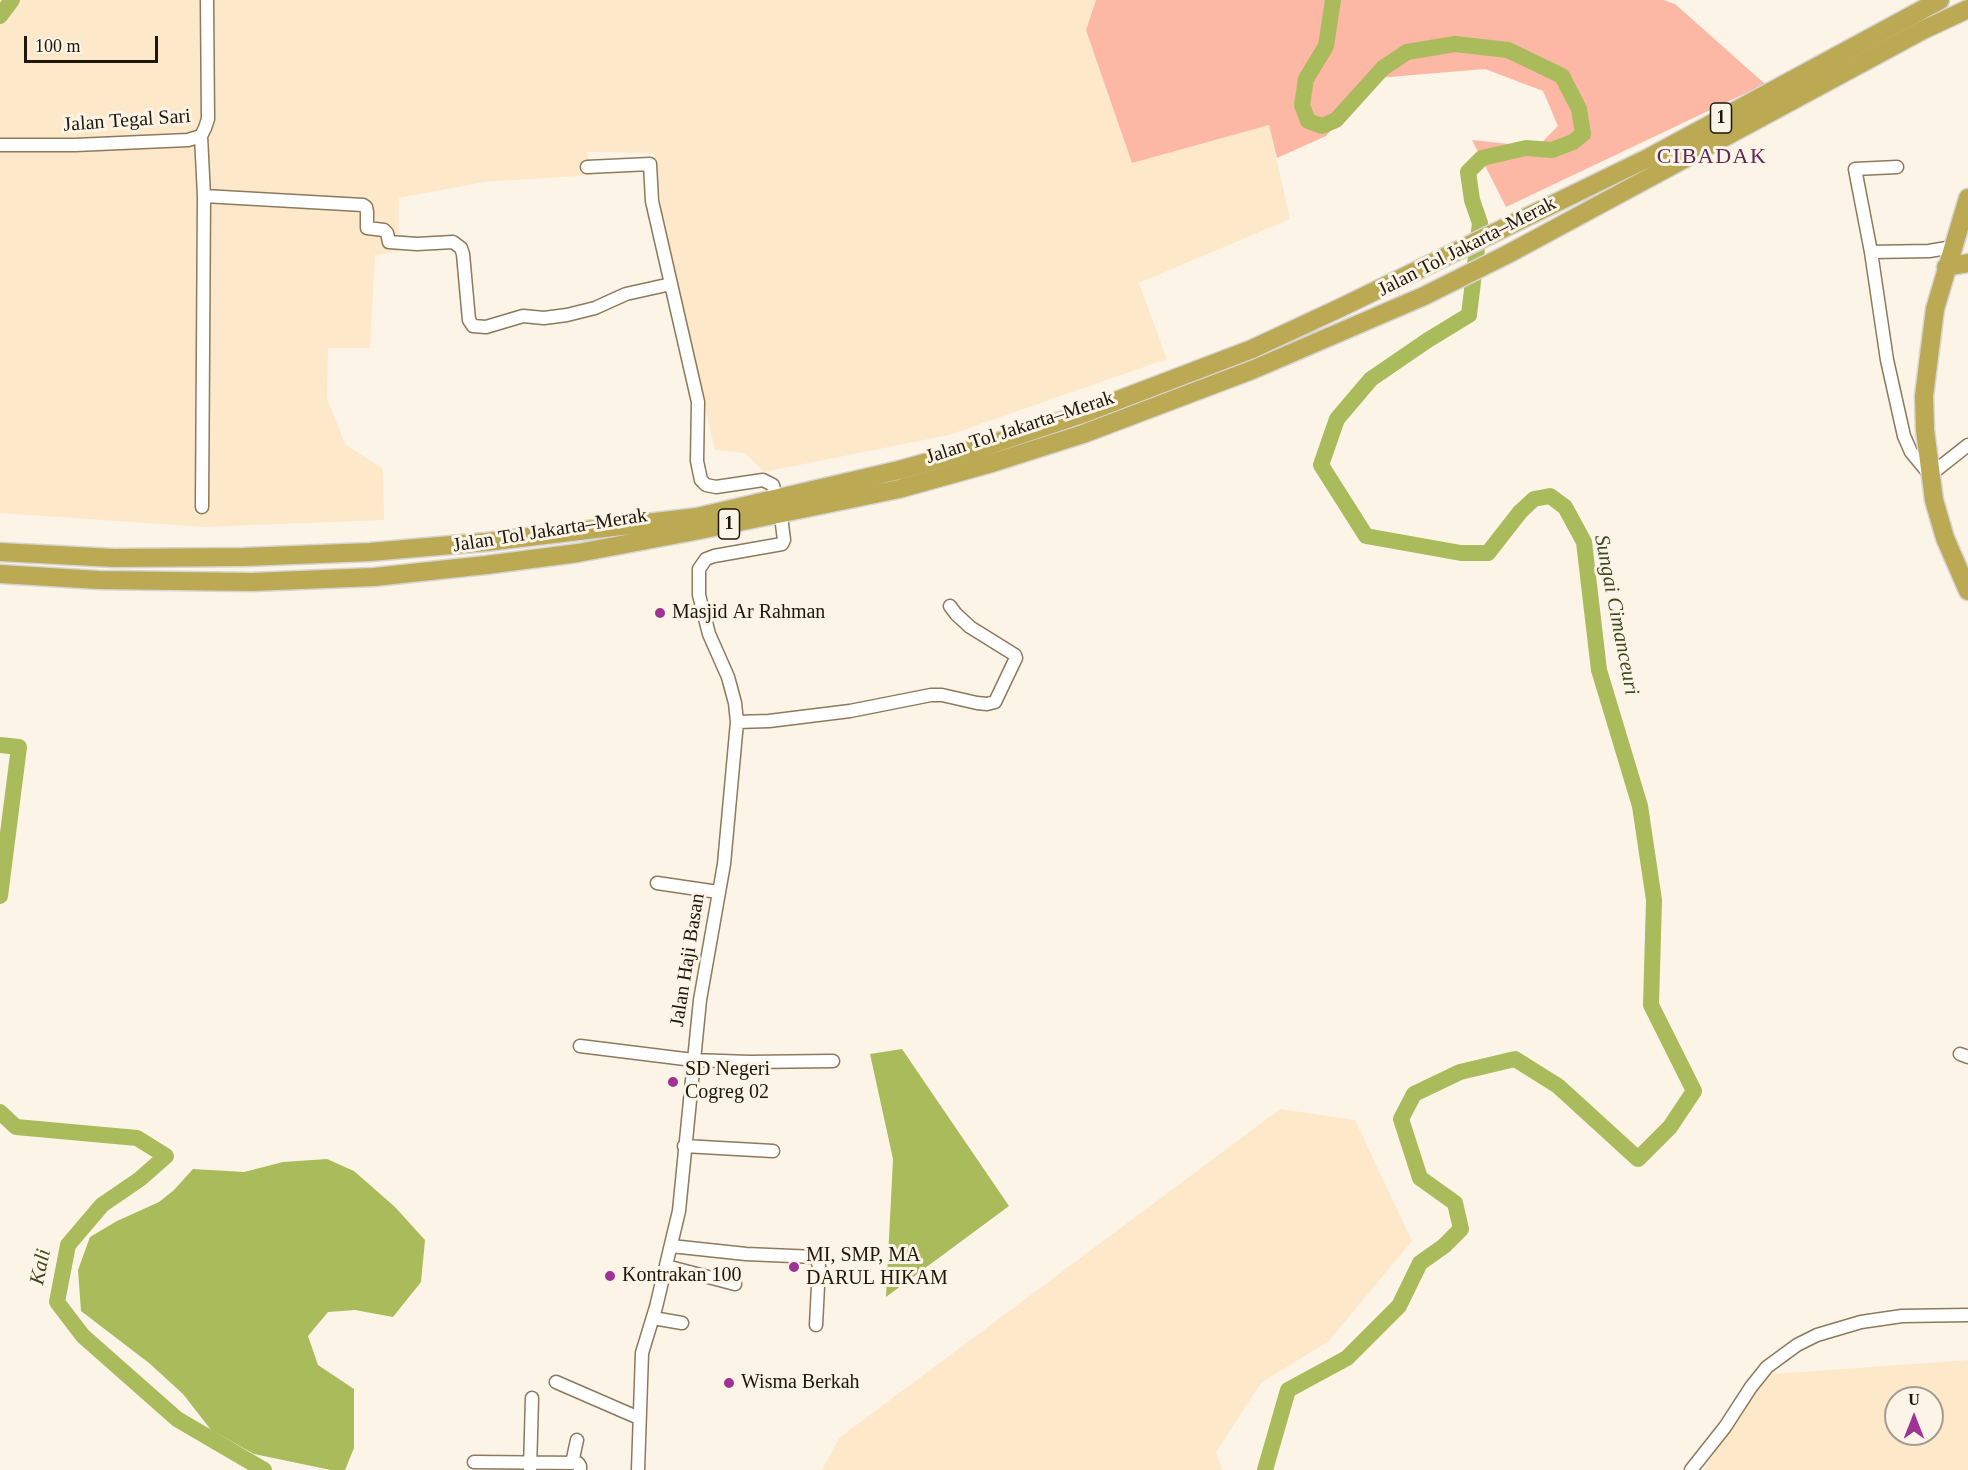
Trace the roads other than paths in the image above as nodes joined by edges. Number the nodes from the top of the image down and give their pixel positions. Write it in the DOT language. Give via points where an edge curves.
graph roads {
  1 [pos="1940,0"];
  2 [pos="207,5"];
  3 [pos="1968,9"];
  4 [pos="201,136"];
  5 [pos="0,145"];
  6 [pos="587,167"];
  7 [pos="1897,167"];
  8 [pos="204,196"];
  9 [pos="1968,198"];
  10 [pos="1960,245"];
  11 [pos="1871,252"];
  12 [pos="1968,263"];
  13 [pos="1946,267"];
  14 [pos="671,284"];
  15 [pos="1968,445"];
  16 [pos="1930,475"];
  17 [pos="775,494"];
  18 [pos="202,507"];
  19 [pos="782,524"];
  20 [pos="0,552"];
  21 [pos="0,574"];
  22 [pos="1968,591"];
  23 [pos="951,606"];
  24 [pos="737,722"];
  25 [pos="657,883"];
  26 [pos="718,892"];
  27 [pos="580,1046"];
  28 [pos="693,1060"];
  29 [pos="833,1061"];
  30 [pos="684,1146"];
  31 [pos="773,1151"];
  32 [pos="672,1246"];
  33 [pos="666,1266"];
  34 [pos="735,1284"];
  35 [pos="1968,1315"];
  36 [pos="653,1318"];
  37 [pos="682,1323"];
  38 [pos="816,1325"];
  39 [pos="556,1382"];
  40 [pos="532,1398"];
  41 [pos="639,1418"];
  42 [pos="577,1440"];
  43 [pos="474,1462"];
  44 [pos="530,1467"];
  45 [pos="576,1467"];
  46 [pos="638,1470"];
  47 [pos="1691,1470"];
  1 -- 20 [label="highway, Jalan Tol Jakarta–Merak / 1" via="1650,157 1340,309 1252,349 989,445 697,517 486,543 244,557 114,558"];
  2 -- 4 [label="street, Jalan Tegal Sari" via="208,119"];
  3 -- 21 [label="highway, Jalan Tol Jakarta–Merak / 1" via="1424,297 1252,370 992,464 899,489 700,531 486,566 374,577 252,582"];
  4 -- 5 [label="street, Jalan Tegal Sari" via="188,140"];
  4 -- 8 [label="street"];
  6 -- 14 [label="street" via="650,164 652,201"];
  7 -- 11 [label="street" via="1855,169"];
  8 -- 14 [label="street" via="363,205 367,228 387,232 389,243 453,242 461,248 469,320 473,326 486,327 523,316 567,315 596,308 626,294"];
  8 -- 18 [label="street"];
  9 -- 10 [label="highway"];
  10 -- 11 [label="street" via="1929,251"];
  10 -- 13 [label="highway"];
  11 -- 16 [label="street" via="1887,360 1904,436 1911,453"];
  12 -- 13 [label="highway"];
  13 -- 16 [label="highway" via="1926,370 1925,430"];
  14 -- 17 [label="street" via="698,402 697,461 701,480 716,488 764,480 773,485"];
  15 -- 16 [label="street"];
  16 -- 22 [label="highway" via="1945,538"];
  19 -- 24 [label="street, Jalan Haji Basan" via="782,544 714,556 700,564 699,595 709,634 728,677"];
  23 -- 24 [label="street" via="970,627 1016,658 994,702 931,695 850,711"];
  24 -- 26 [label="street, Jalan Haji Basan"];
  25 -- 26 [label="street"];
  26 -- 28 [label="street, Jalan Haji Basan"];
  27 -- 28 [label="street"];
  28 -- 29 [label="street"];
  28 -- 30 [label="street, Jalan Haji Basan"];
  30 -- 31 [label="street"];
  30 -- 32 [label="street, Jalan Haji Basan"];
  32 -- 33 [label="street, Jalan Haji Basan"];
  32 -- 38 [label="street" via="816,1257"];
  33 -- 34 [label="street"];
  33 -- 36 [label="street, Jalan Haji Basan"];
  35 -- 47 [label="street" via="1902,1316 1861,1322 1797,1345 1767,1367"];
  36 -- 37 [label="street"];
  36 -- 41 [label="street, Jalan Haji Basan" via="642,1353"];
  39 -- 41 [label="street"];
  40 -- 44 [label="street"];
  41 -- 46 [label="street, Jalan Haji Basan"];
  42 -- 45 [label="street"];
  43 -- 44 [label="street"];
  44 -- 45 [label="street"];
}
